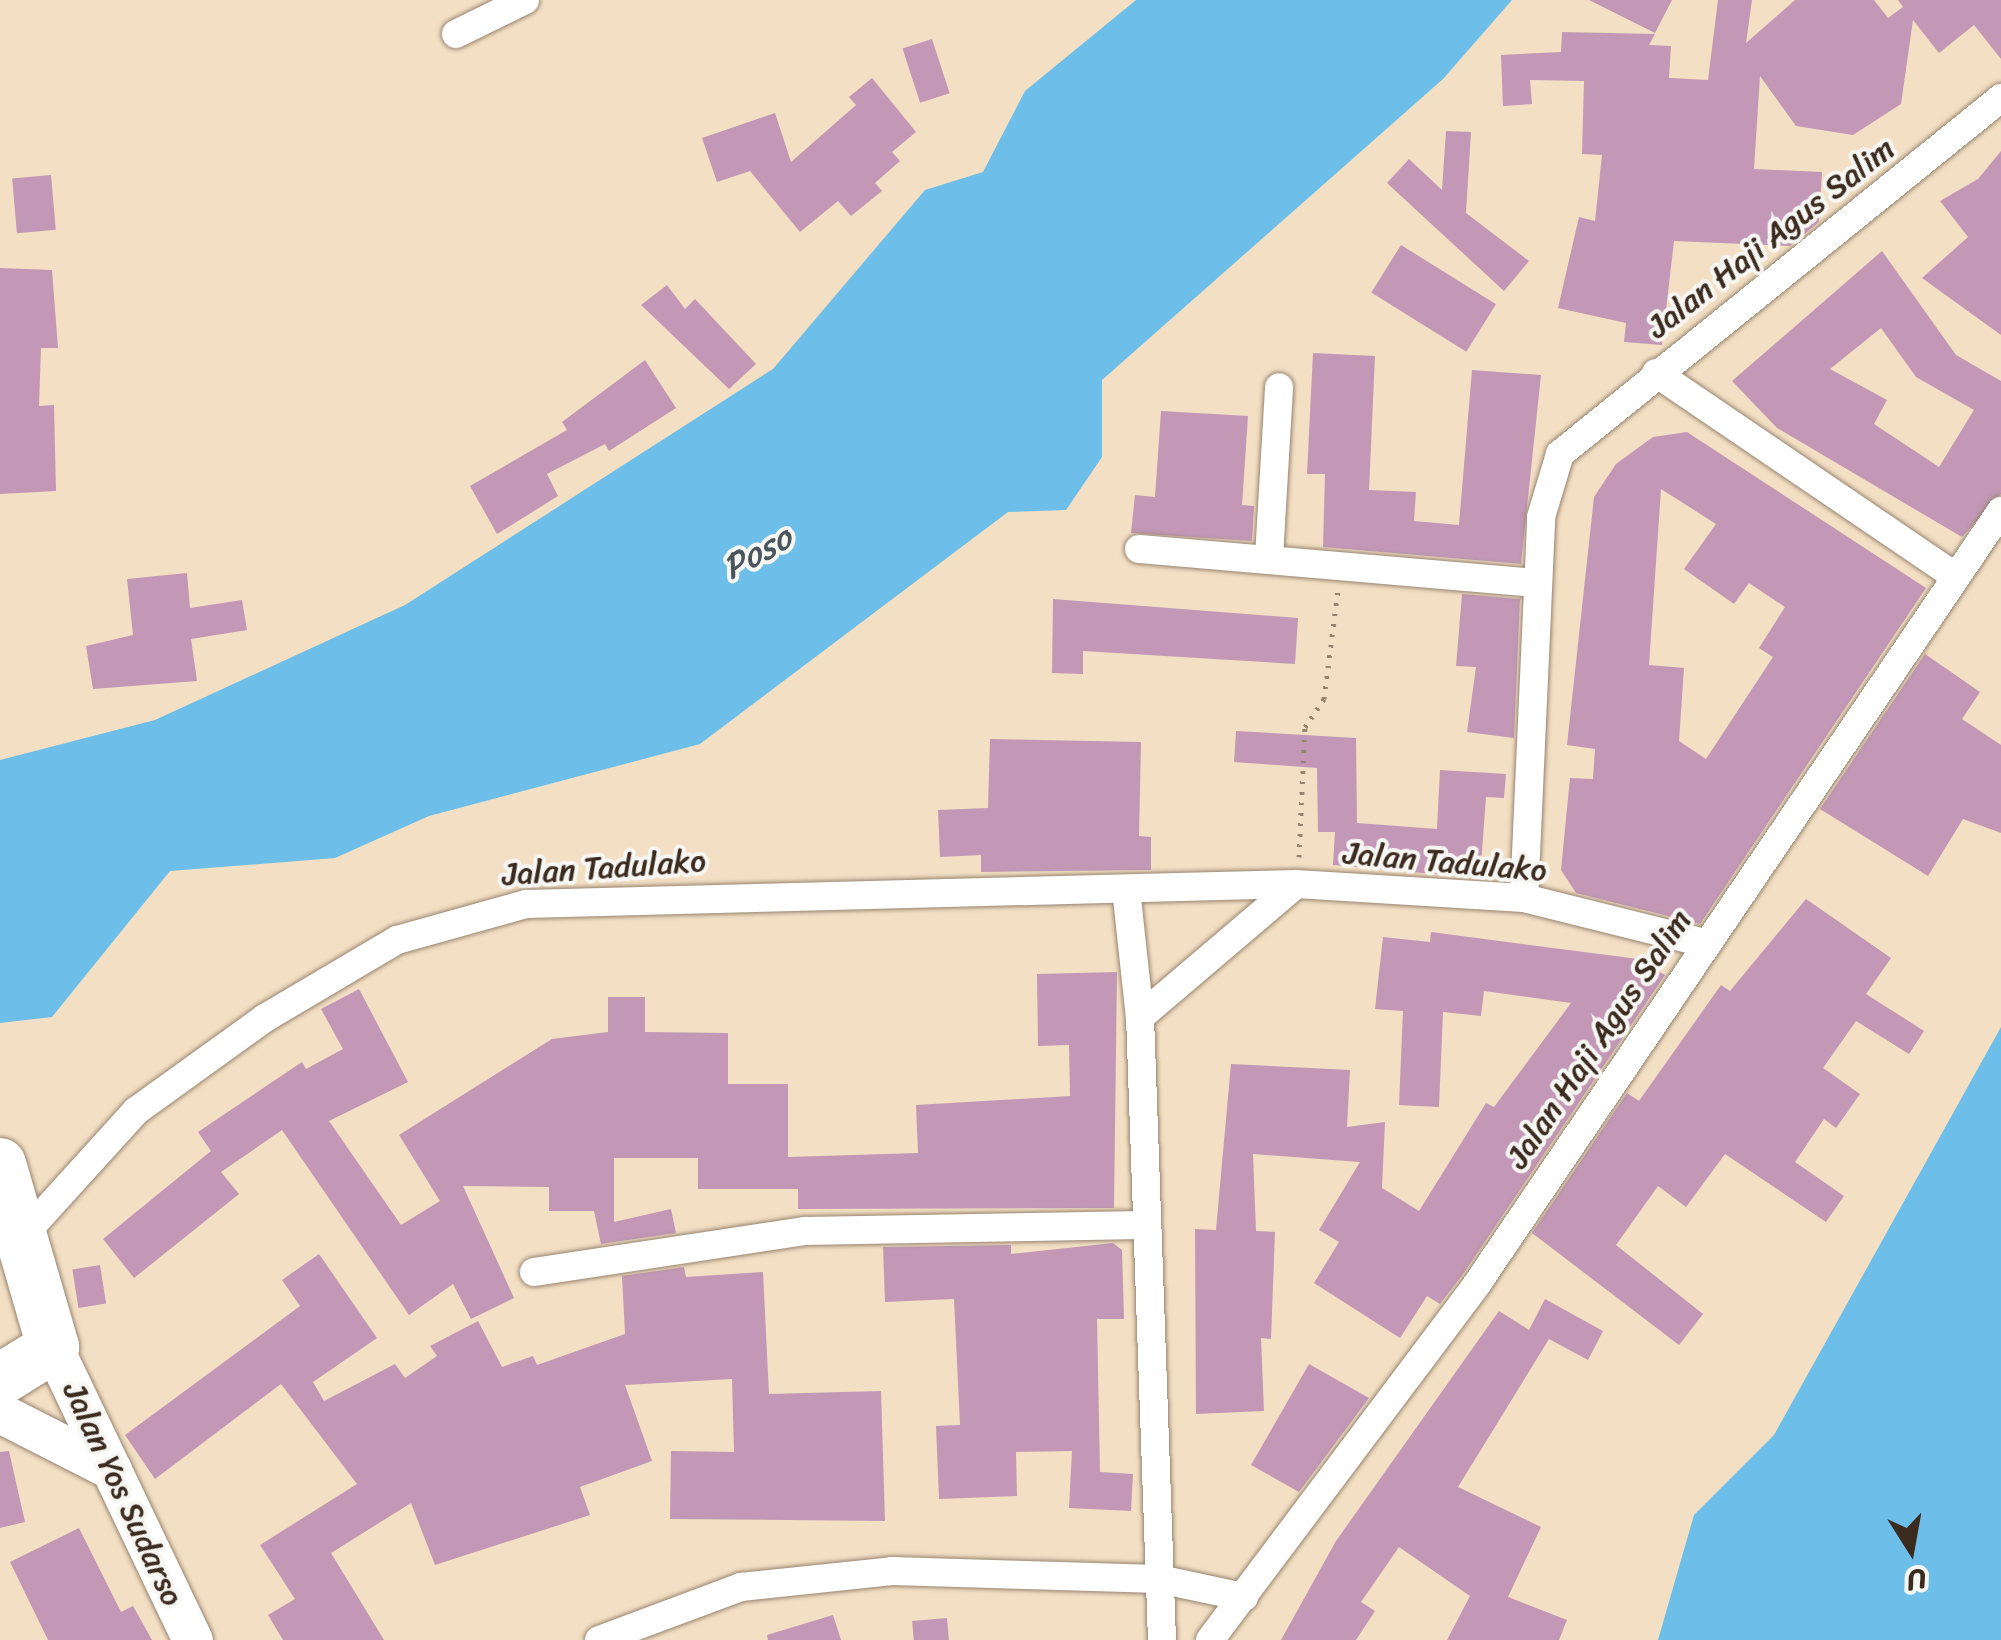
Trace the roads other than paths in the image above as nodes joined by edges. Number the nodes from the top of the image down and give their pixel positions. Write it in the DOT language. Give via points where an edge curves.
graph roads {
  1 [pos="525,0"];
  2 [pos="456,34"];
  3 [pos="2001,98"];
  4 [pos="1656,373"];
  5 [pos="1279,387"];
  6 [pos="2001,511"];
  7 [pos="1139,549"];
  8 [pos="1269,557"];
  9 [pos="1954,576"];
  10 [pos="1537,583"];
  11 [pos="1296,884"];
  12 [pos="1126,889"];
  13 [pos="1524,898"];
  14 [pos="1704,943"];
  15 [pos="1140,1018"];
  16 [pos="1,1179"];
  17 [pos="1143,1225"];
  18 [pos="534,1272"];
  19 [pos="18,1277"];
  20 [pos="54,1347"];
  21 [pos="0,1380"];
  22 [pos="0,1413"];
  23 [pos="112,1470"];
  24 [pos="1159,1579"];
  25 [pos="1244,1598"];
  26 [pos="193,1640"];
  27 [pos="599,1640"];
  28 [pos="1162,1640"];
  29 [pos="1210,1640"];
  1 -- 2 [label="street"];
  3 -- 4 [label="street, Jalan Haji Agus Salim"];
  4 -- 9 [label="street"];
  4 -- 10 [label="street, Jalan Haji Agus Salim" via="1560,454 1542,517"];
  5 -- 8 [label="street"];
  6 -- 9 [label="street, Jalan Haji Agus Salim"];
  7 -- 8 [label="street"];
  8 -- 10 [label="street"];
  9 -- 14 [label="street, Jalan Haji Agus Salim"];
  10 -- 13 [label="street, Jalan Haji Agus Salim"];
  11 -- 12 [label="street, Jalan Tadulako"];
  11 -- 13 [label="street, Jalan Tadulako"];
  11 -- 15 [label="street"];
  12 -- 15 [label="street"];
  12 -- 19 [label="street, Jalan Tadulako" via="570,900 443,923 344,969 165,1088"];
  13 -- 14 [label="street, Jalan Tadulako"];
  14 -- 25 [label="street, Jalan Haji Agus Salim" via="1477,1284"];
  15 -- 17 [label="street"];
  16 -- 19 [label="highway"];
  17 -- 18 [label="street" via="820,1230"];
  17 -- 24 [label="street"];
  19 -- 20 [label="highway"];
  20 -- 21 [label="highway"];
  20 -- 23 [label="main road, Jalan Yos Sudarso"];
  22 -- 23 [label="main road"];
  23 -- 26 [label="main road, Jalan Yos Sudarso"];
  24 -- 25 [label="street"];
  24 -- 27 [label="street" via="810,1577 696,1600"];
  24 -- 28 [label="street"];
  25 -- 29 [label="street, Jalan Haji Agus Salim"];
}
